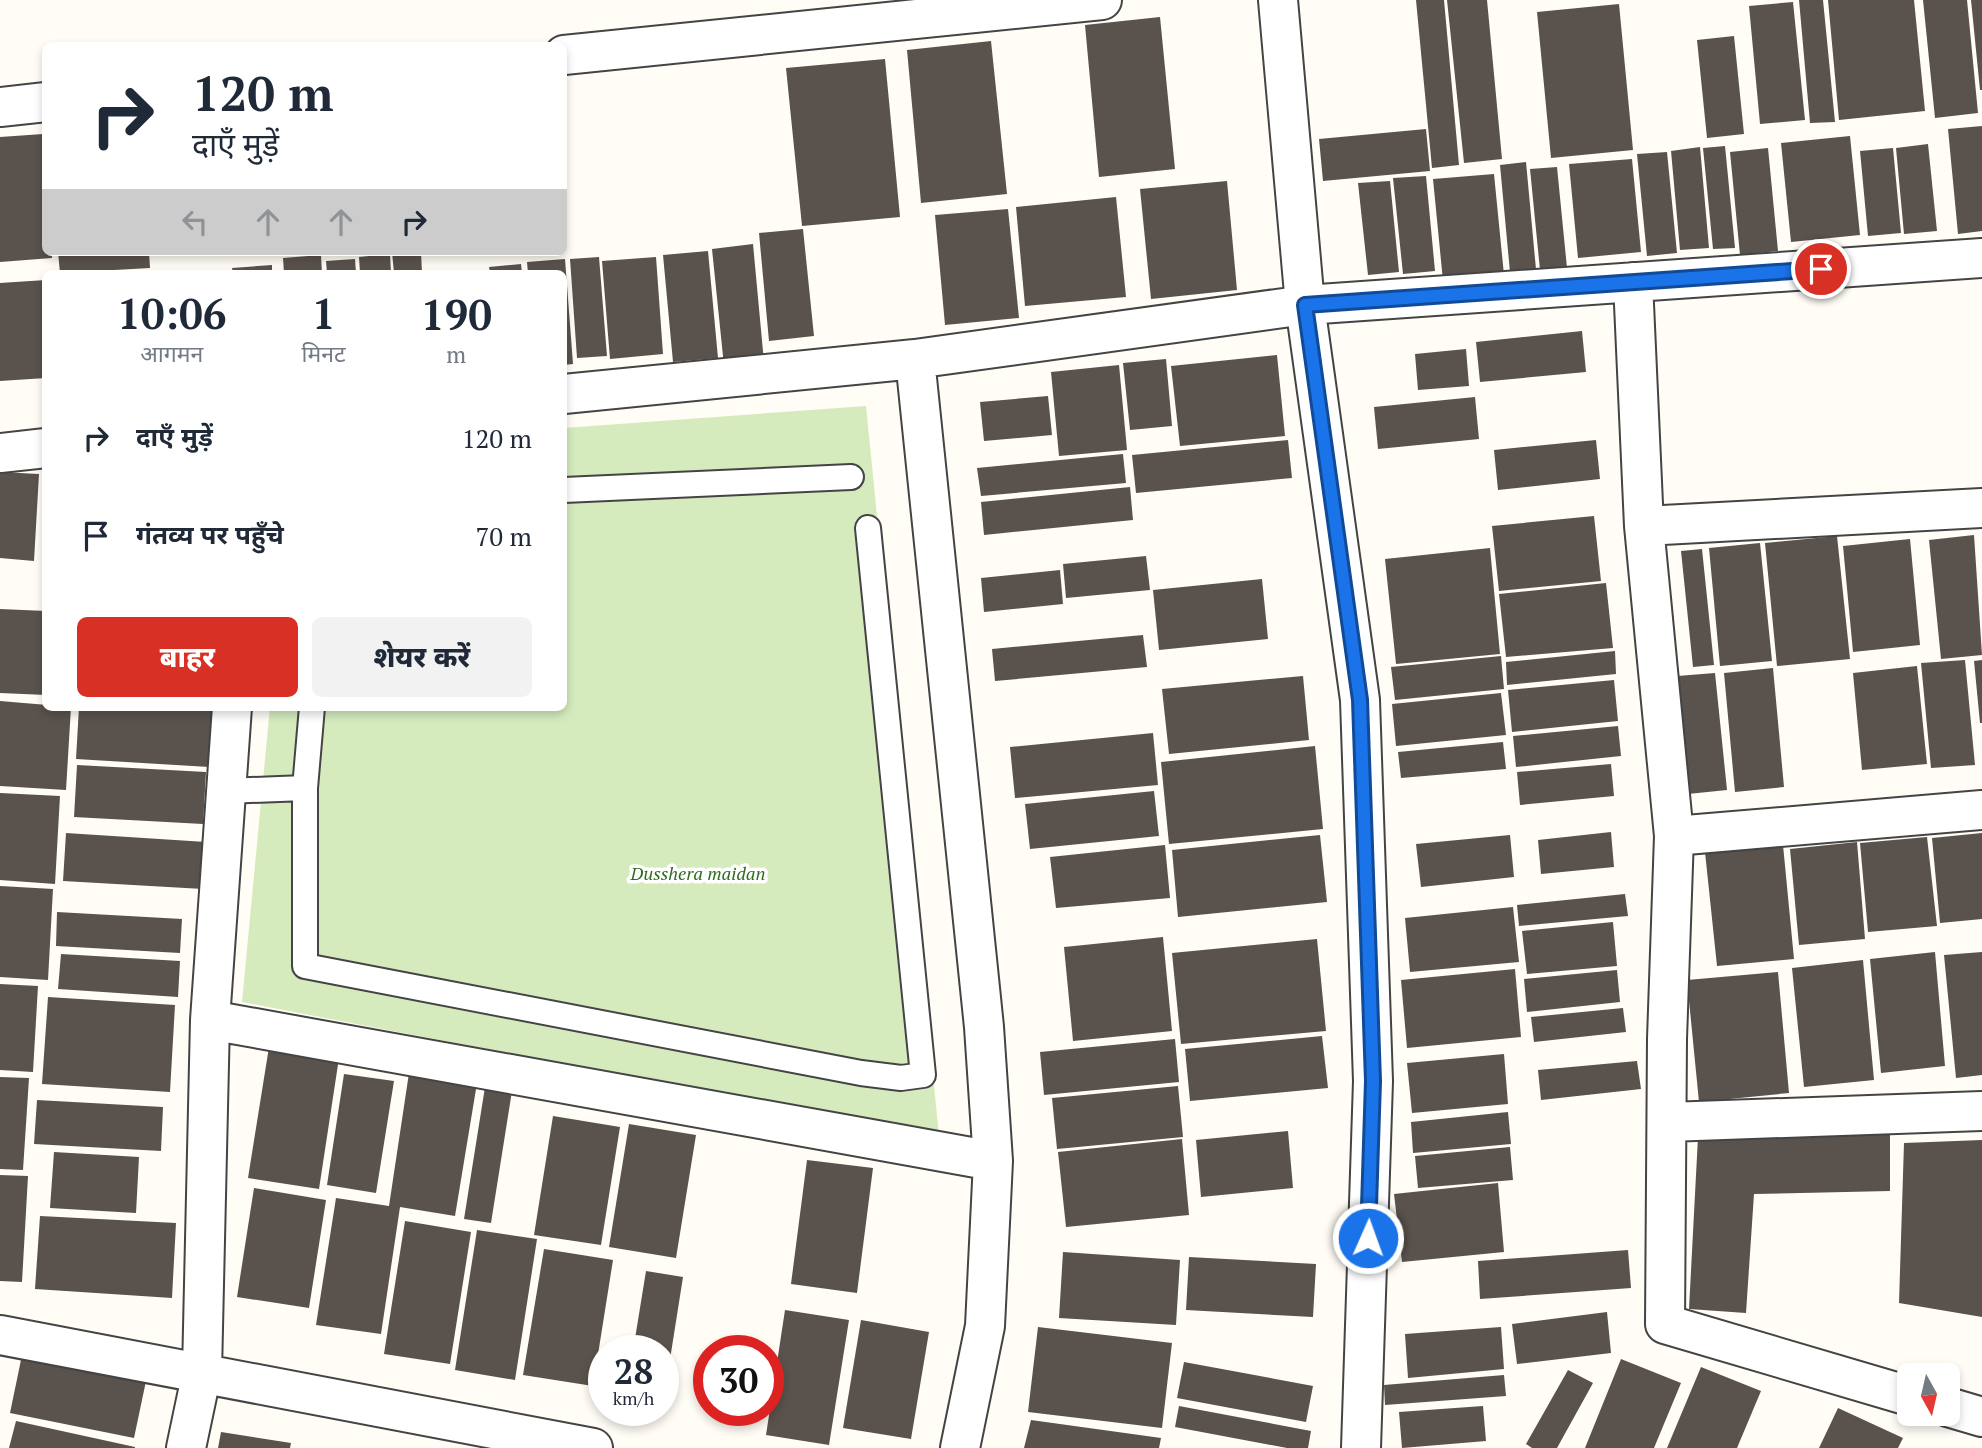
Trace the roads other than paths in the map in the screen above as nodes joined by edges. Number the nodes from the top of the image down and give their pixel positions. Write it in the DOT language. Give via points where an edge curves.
graph roads {
  1 [pos="1102,0"];
  2 [pos="1278,0"];
  3 [pos="567,55"];
  4 [pos="42,102"];
  5 [pos="0,107"];
  6 [pos="1982,258"];
  7 [pos="1633,282"];
  8 [pos="1305,305"];
  9 [pos="915,359"];
  10 [pos="567,394"];
  11 [pos="42,448"];
  12 [pos="0,453"];
  13 [pos="851,477"];
  14 [pos="567,490"];
  15 [pos="1982,508"];
  16 [pos="1644,526"];
  17 [pos="868,528"];
  18 [pos="232,711"];
  19 [pos="312,711"];
  20 [pos="305,789"];
  21 [pos="226,791"];
  22 [pos="1982,810"];
  23 [pos="1674,836"];
  24 [pos="210,1020"];
  25 [pos="1982,1111"];
  26 [pos="1668,1122"];
  27 [pos="993,1161"];
  28 [pos="0,1335"];
  29 [pos="202,1372"];
  30 [pos="1897,1392"];
  31 [pos="1960,1411"];
  32 [pos="1982,1417"];
  33 [pos="186,1448"];
  34 [pos="593,1448"];
  35 [pos="960,1448"];
  36 [pos="1362,1448"];
  1 -- 3 [label="street"];
  2 -- 8 [label="street"];
  4 -- 5 [label="street"];
  6 -- 7 [label="street"];
  7 -- 8 [label="street"];
  7 -- 16 [label="street"];
  8 -- 9 [label="street"];
  8 -- 36 [label="street" via="1360,700 1373,1081"];
  9 -- 10 [label="street"];
  9 -- 27 [label="street" via="984,1027"];
  11 -- 12 [label="street"];
  13 -- 14 [label="lane"];
  15 -- 16 [label="street"];
  16 -- 23 [label="street"];
  17 -- 20 [label="lane" via="923,1074 901,1078 861,1073 305,966"];
  18 -- 21 [label="street"];
  19 -- 20 [label="lane"];
  20 -- 21 [label="lane"];
  21 -- 24 [label="street"];
  22 -- 23 [label="street"];
  23 -- 26 [label="street"];
  24 -- 27 [label="street"];
  24 -- 29 [label="street"];
  25 -- 26 [label="street"];
  26 -- 30 [label="street" via="1665,1324"];
  27 -- 35 [label="street" via="985,1326"];
  28 -- 29 [label="street"];
  29 -- 33 [label="street"];
  29 -- 34 [label="street"];
  31 -- 32 [label="street"];
}
